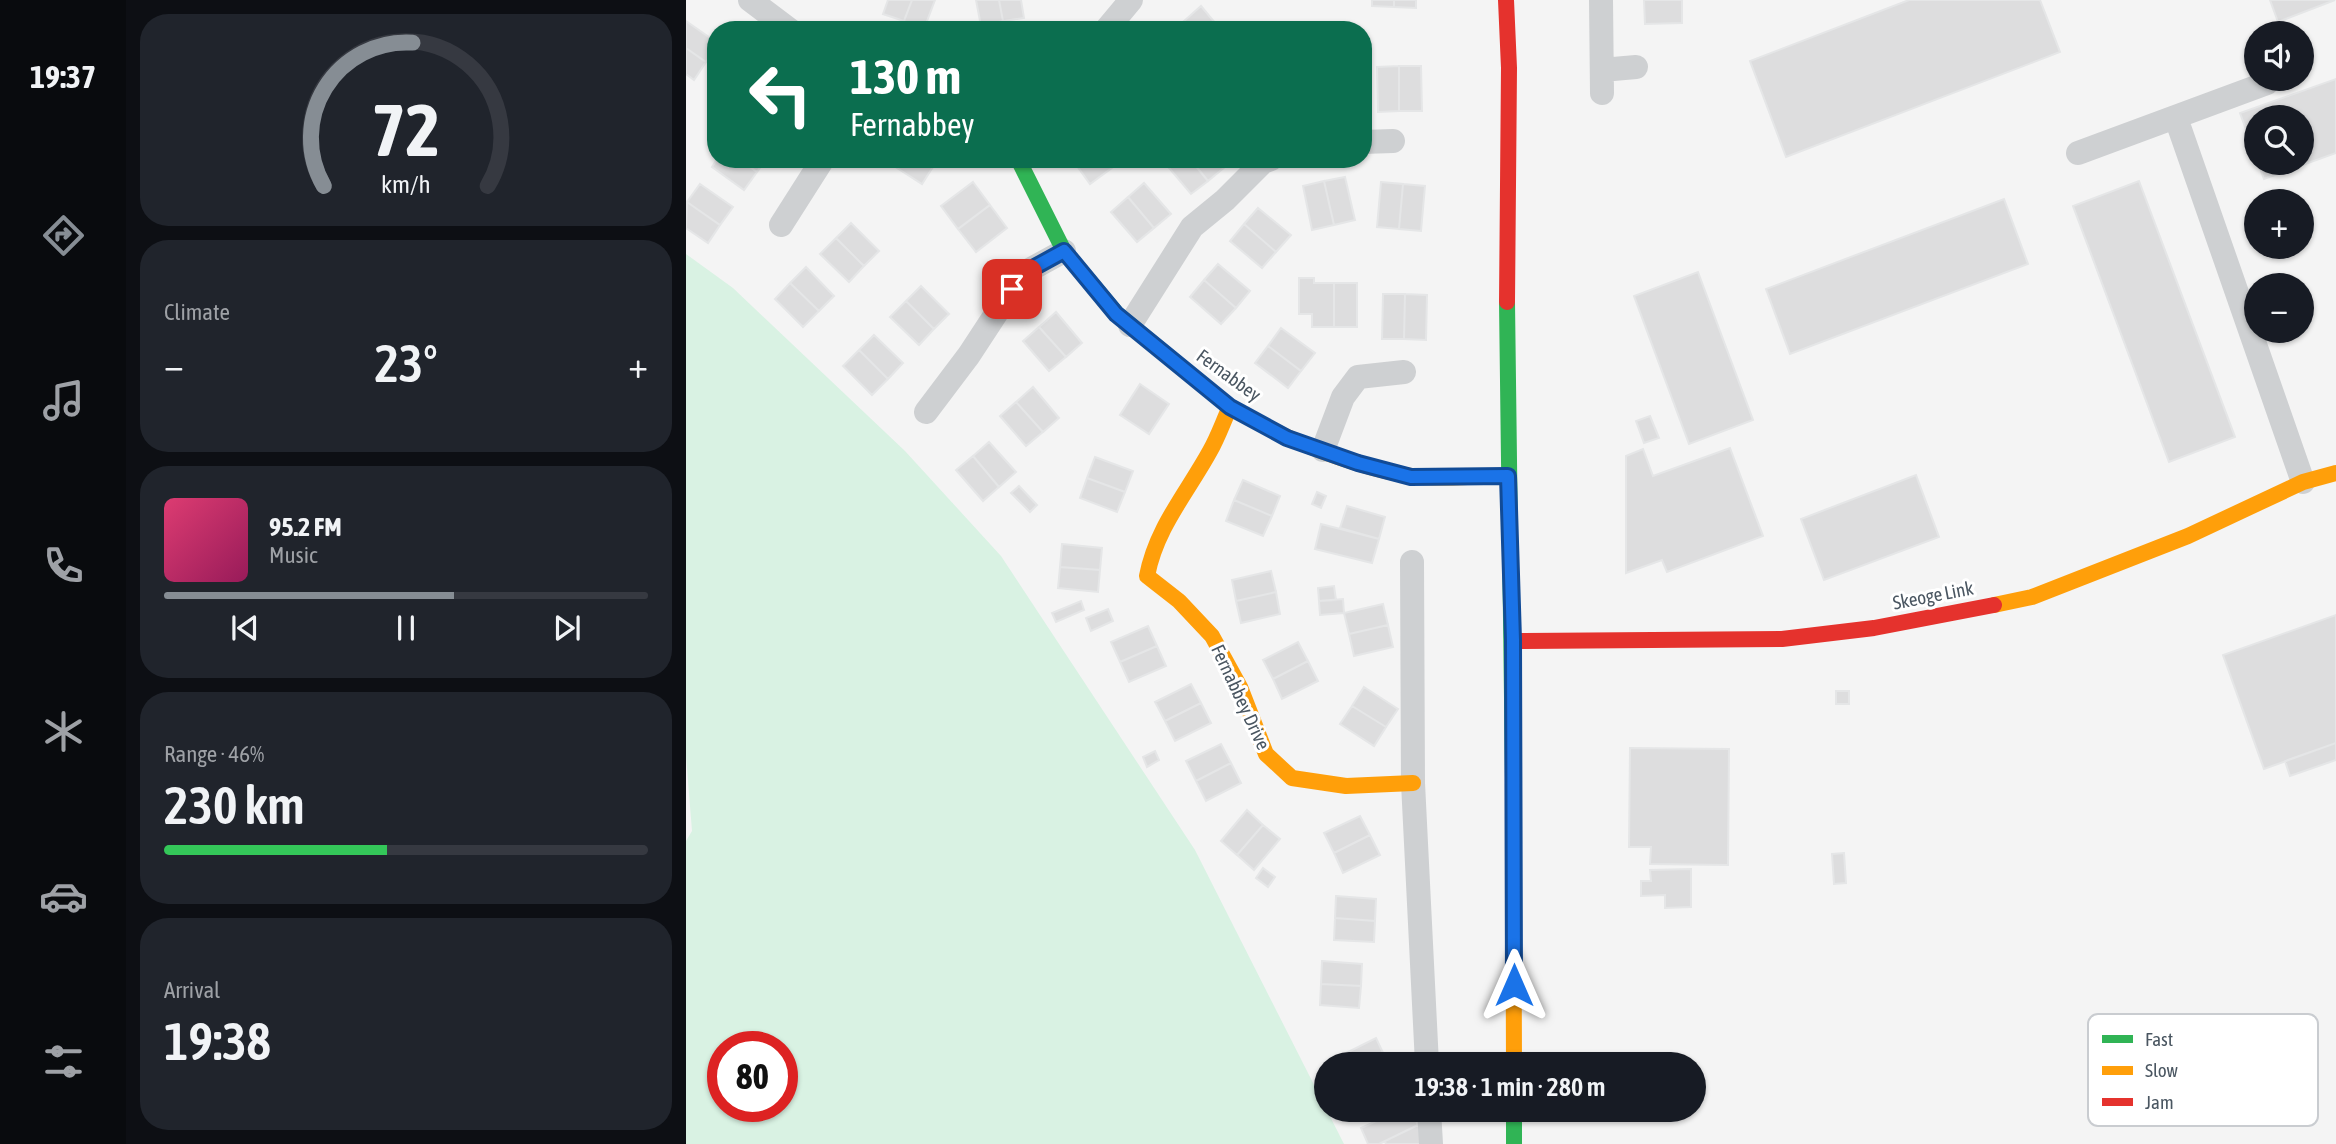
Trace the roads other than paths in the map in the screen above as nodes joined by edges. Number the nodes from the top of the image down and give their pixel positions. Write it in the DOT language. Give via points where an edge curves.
graph roads {
  1 [pos="750,0"];
  2 [pos="1131,0"];
  3 [pos="1506,0"];
  4 [pos="1601,0"];
  5 [pos="778,21"];
  6 [pos="1114,21"];
  7 [pos="1636,67"];
  8 [pos="2246,91"];
  9 [pos="2176,118"];
  10 [pos="1393,141"];
  11 [pos="1372,142"];
  12 [pos="2078,153"];
  13 [pos="817,168"];
  14 [pos="1022,168"];
  15 [pos="1257,168"];
  16 [pos="781,225"];
  17 [pos="1064,251"];
  18 [pos="1130,325"];
  19 [pos="1404,372"];
  20 [pos="1230,407"];
  21 [pos="926,412"];
  22 [pos="1323,450"];
  23 [pos="2336,473"];
  24 [pos="1508,476"];
  25 [pos="2303,482"];
  26 [pos="1412,562"];
  27 [pos="1513,640"];
  28 [pos="1413,783"];
  29 [pos="1426,1052"];
  30 [pos="1514,1052"];
  31 [pos="1430,1122"];
  32 [pos="1514,1122"];
  33 [pos="1431,1144"];
  34 [pos="1514,1144"];
  1 -- 5 [label="street"];
  2 -- 6 [label="street"];
  3 -- 24 [label="main road"];
  4 -- 7 [label="street" via="1602,81"];
  8 -- 9 [label="street"];
  9 -- 12 [label="street"];
  9 -- 25 [label="street"];
  10 -- 11 [label="street"];
  13 -- 16 [label="street"];
  14 -- 17 [label="main road, Fernabbey"];
  15 -- 18 [label="street" via="1192,227"];
  17 -- 18 [label="main road, Fernabbey"];
  17 -- 21 [label="street" via="1022,274"];
  18 -- 20 [label="main road, Fernabbey"];
  19 -- 22 [label="street" via="1358,377 1343,397"];
  20 -- 22 [label="main road, Fernabbey" via="1287,438"];
  20 -- 28 [label="main road, Fernabbey Drive" via="1165,527 1149,560 1147,576 1212,636 1240,687 1266,754 1292,778 1346,786"];
  22 -- 24 [label="main road, Fernabbey" via="1411,477"];
  23 -- 25 [label="main road, Skeoge Link"];
  24 -- 27 [label="main road"];
  25 -- 27 [label="main road, Skeoge Link" via="2188,536 2032,597 2007,602 1874,628 1782,639"];
  26 -- 28 [label="street"];
  27 -- 30 [label="main road"];
  28 -- 29 [label="street"];
  31 -- 33 [label="street"];
  32 -- 34 [label="main road"];
}
